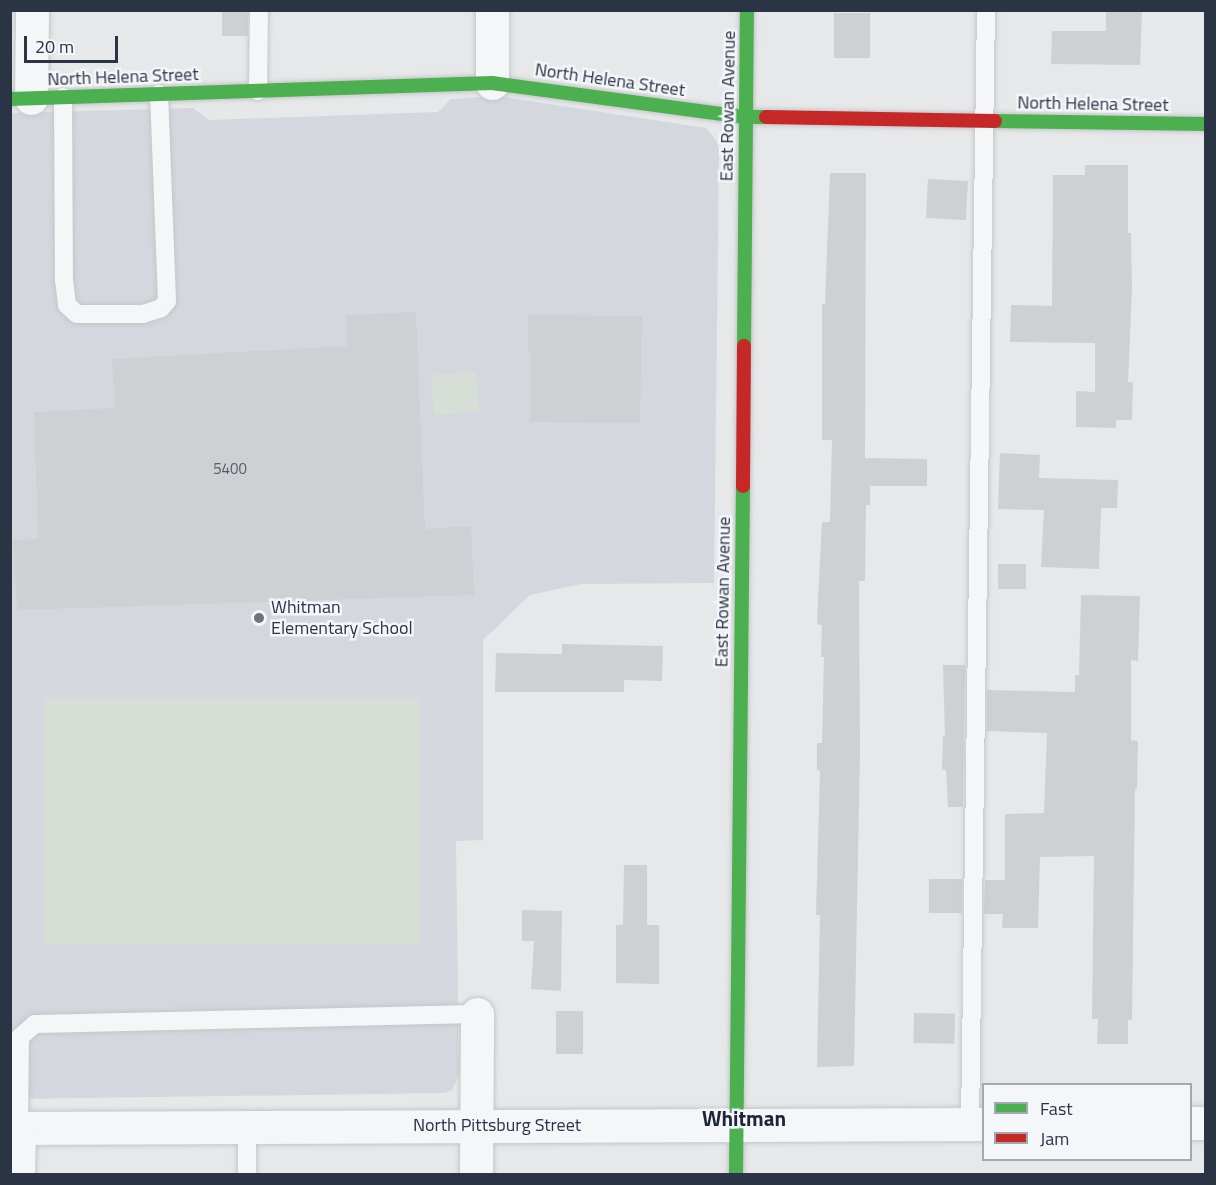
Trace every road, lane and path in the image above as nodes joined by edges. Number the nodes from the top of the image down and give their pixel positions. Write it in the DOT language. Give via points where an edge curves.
graph roads {
  1 [pos="32,10"];
  2 [pos="259,10"];
  3 [pos="492,10"];
  4 [pos="747,10"];
  5 [pos="986,10"];
  6 [pos="492,83"];
  7 [pos="258,91"];
  8 [pos="159,94"];
  9 [pos="63,97"];
  10 [pos="21,99"];
  11 [pos="745,117"];
  12 [pos="986,120"];
  13 [pos="1206,124"];
  14 [pos="477,1014"];
  15 [pos="977,1124"];
  16 [pos="477,1125"];
  17 [pos="736,1125"];
  18 [pos="247,1126"];
  19 [pos="15,1128"];
  20 [pos="18,1174"];
  21 [pos="247,1174"];
  22 [pos="476,1174"];
  23 [pos="736,1174"];
  1 -- 10 [label="street"];
  2 -- 7 [label="lane"];
  3 -- 6 [label="street"];
  4 -- 11 [label="street, East Rowan Avenue"];
  5 -- 12 [label="lane"];
  6 -- 7 [label="street, North Helena Street"];
  6 -- 11 [label="street, North Helena Street"];
  7 -- 8 [label="street, North Helena Street"];
  8 -- 9 [label="street, North Helena Street"];
  8 -- 9 [label="lane" via="167,301 143,314 77,314 68,305 64,280"];
  9 -- 10 [label="street, North Helena Street"];
  11 -- 12 [label="street, North Helena Street"];
  11 -- 17 [label="street, East Rowan Avenue"];
  12 -- 13 [label="street, North Helena Street"];
  12 -- 15 [label="lane"];
  14 -- 16 [label="street"];
  14 -- 19 [label="lane" via="35,1024 20,1037"];
  15 -- 17 [label="street, North Pittsburg Street"];
  16 -- 17 [label="street, North Pittsburg Street"];
  16 -- 18 [label="street, North Pittsburg Street"];
  16 -- 22 [label="street"];
  17 -- 23 [label="street, East Rowan Avenue"];
  18 -- 19 [label="street, North Pittsburg Street"];
  18 -- 21 [label="lane"];
  19 -- 20 [label="street"];
}
